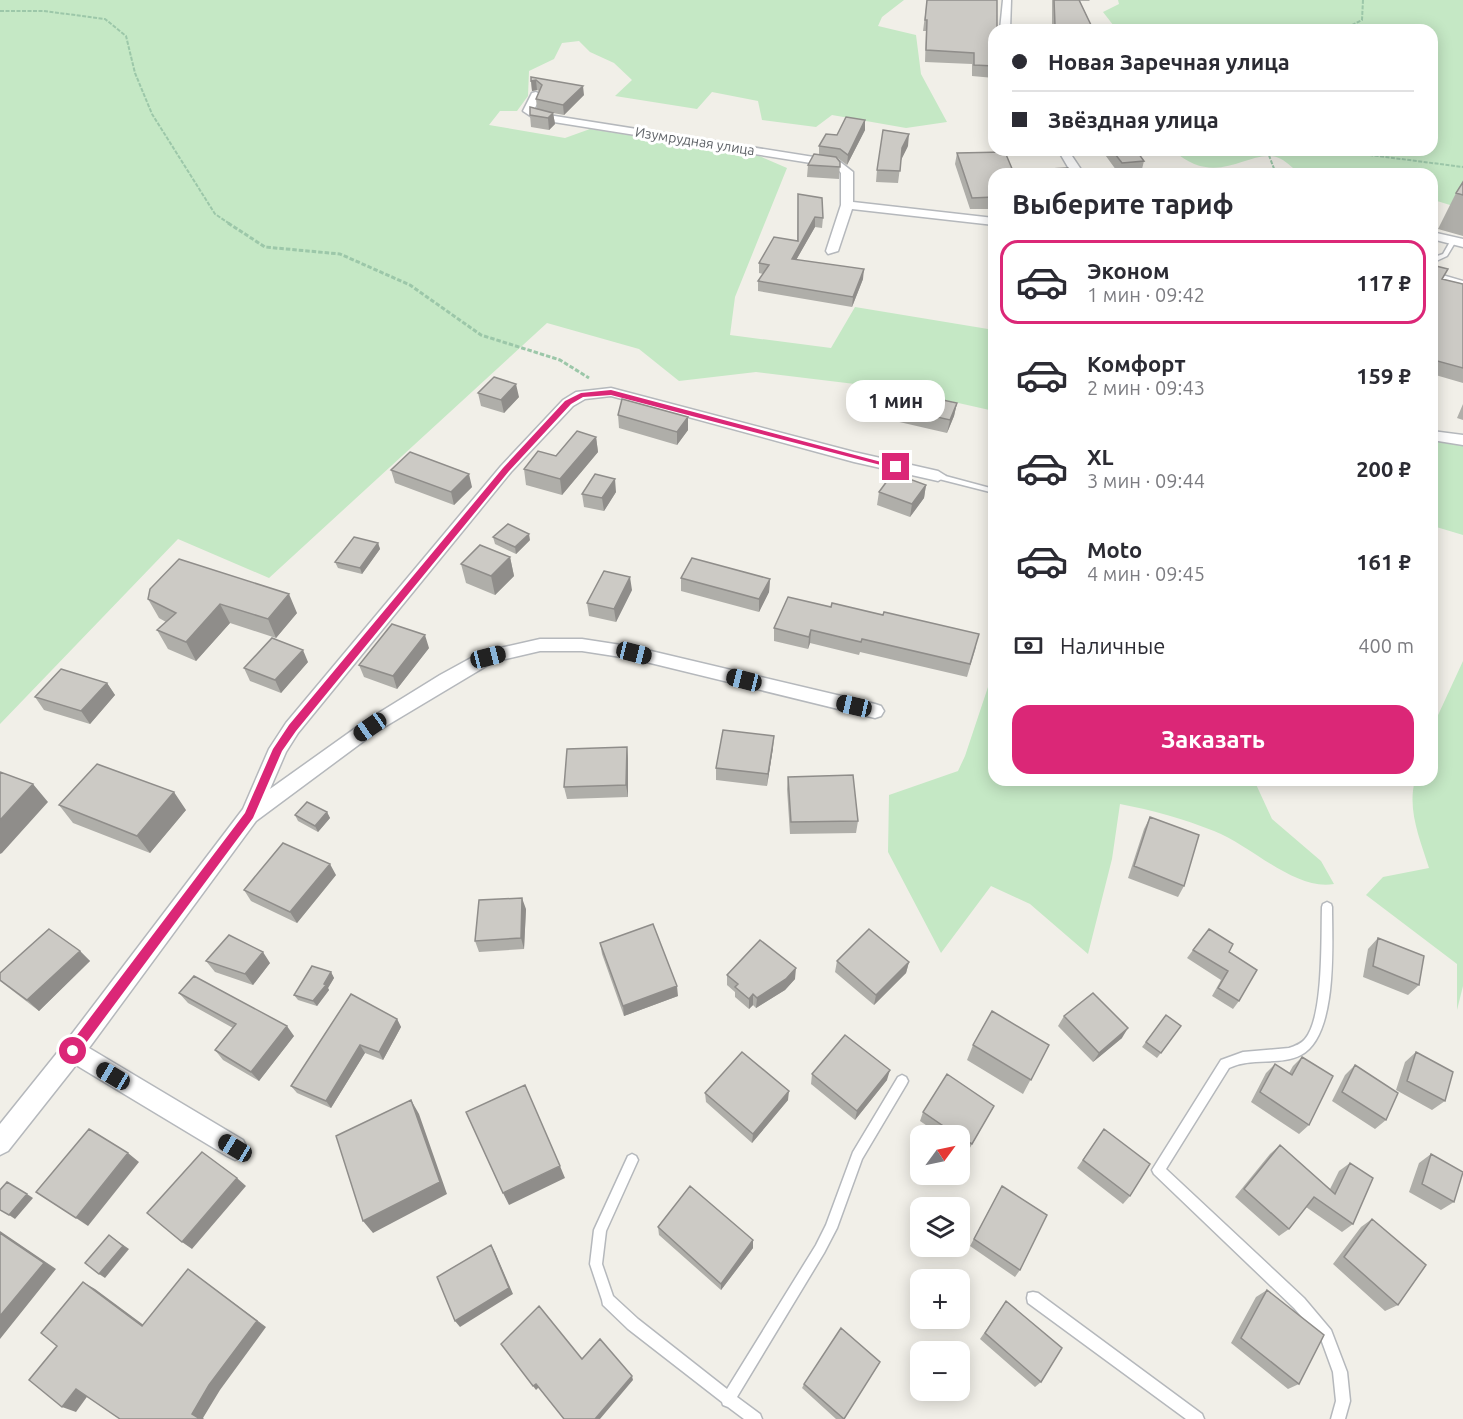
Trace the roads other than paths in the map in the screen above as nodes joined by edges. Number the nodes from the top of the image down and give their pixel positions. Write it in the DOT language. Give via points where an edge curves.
graph roads {
  1 [pos="1007,0"];
  2 [pos="1005,24"];
  3 [pos="536,95"];
  4 [pos="847,205"];
  5 [pos="988,221"];
  6 [pos="1438,237"];
  7 [pos="1458,242"];
  8 [pos="832,251"];
  9 [pos="1438,258"];
  10 [pos="1438,276"];
  11 [pos="1463,283"];
  12 [pos="1438,436"];
  13 [pos="1463,440"];
  14 [pos="938,476"];
  15 [pos="988,489"];
  16 [pos="875,711"];
  17 [pos="249,815"];
  18 [pos="1327,907"];
  19 [pos="73,1051"];
  20 [pos="902,1081"];
  21 [pos="0,1143"];
  22 [pos="235,1148"];
  23 [pos="632,1160"];
  24 [pos="1033,1298"];
  25 [pos="728,1400"];
  26 [pos="755,1419"];
  27 [pos="1197,1419"];
  28 [pos="1338,1419"];
  1 -- 2 [label="street"];
  3 -- 4 [label="street, Изумрудная улица" via="528,111 539,117 839,164 847,172"];
  4 -- 5 [label="street"];
  4 -- 8 [label="street, Изумрудная улица"];
  6 -- 7 [label="street"];
  7 -- 9 [label="lane"];
  10 -- 11 [label="lane"];
  12 -- 13 [label="street"];
  14 -- 15 [label="lane"];
  14 -- 17 [label="street" via="611,392 581,395 568,403 506,469 292,728 278,749"];
  16 -- 17 [label="street" via="634,653 582,645 540,645 488,657 446,680 370,727"];
  17 -- 19 [label="street"];
  18 -- 28 [label="lane" via="1320,1017 1309,1044 1288,1053 1244,1056 1225,1064 1158,1170 1299,1303 1326,1335 1340,1372 1343,1401"];
  19 -- 21 [label="street"];
  19 -- 22 [label="street"];
  20 -- 25 [label="lane" via="857,1156 820,1249"];
  23 -- 25 [label="lane" via="600,1230 596,1264 608,1300"];
  24 -- 27 [label="lane"];
  25 -- 26 [label="lane"];
}
